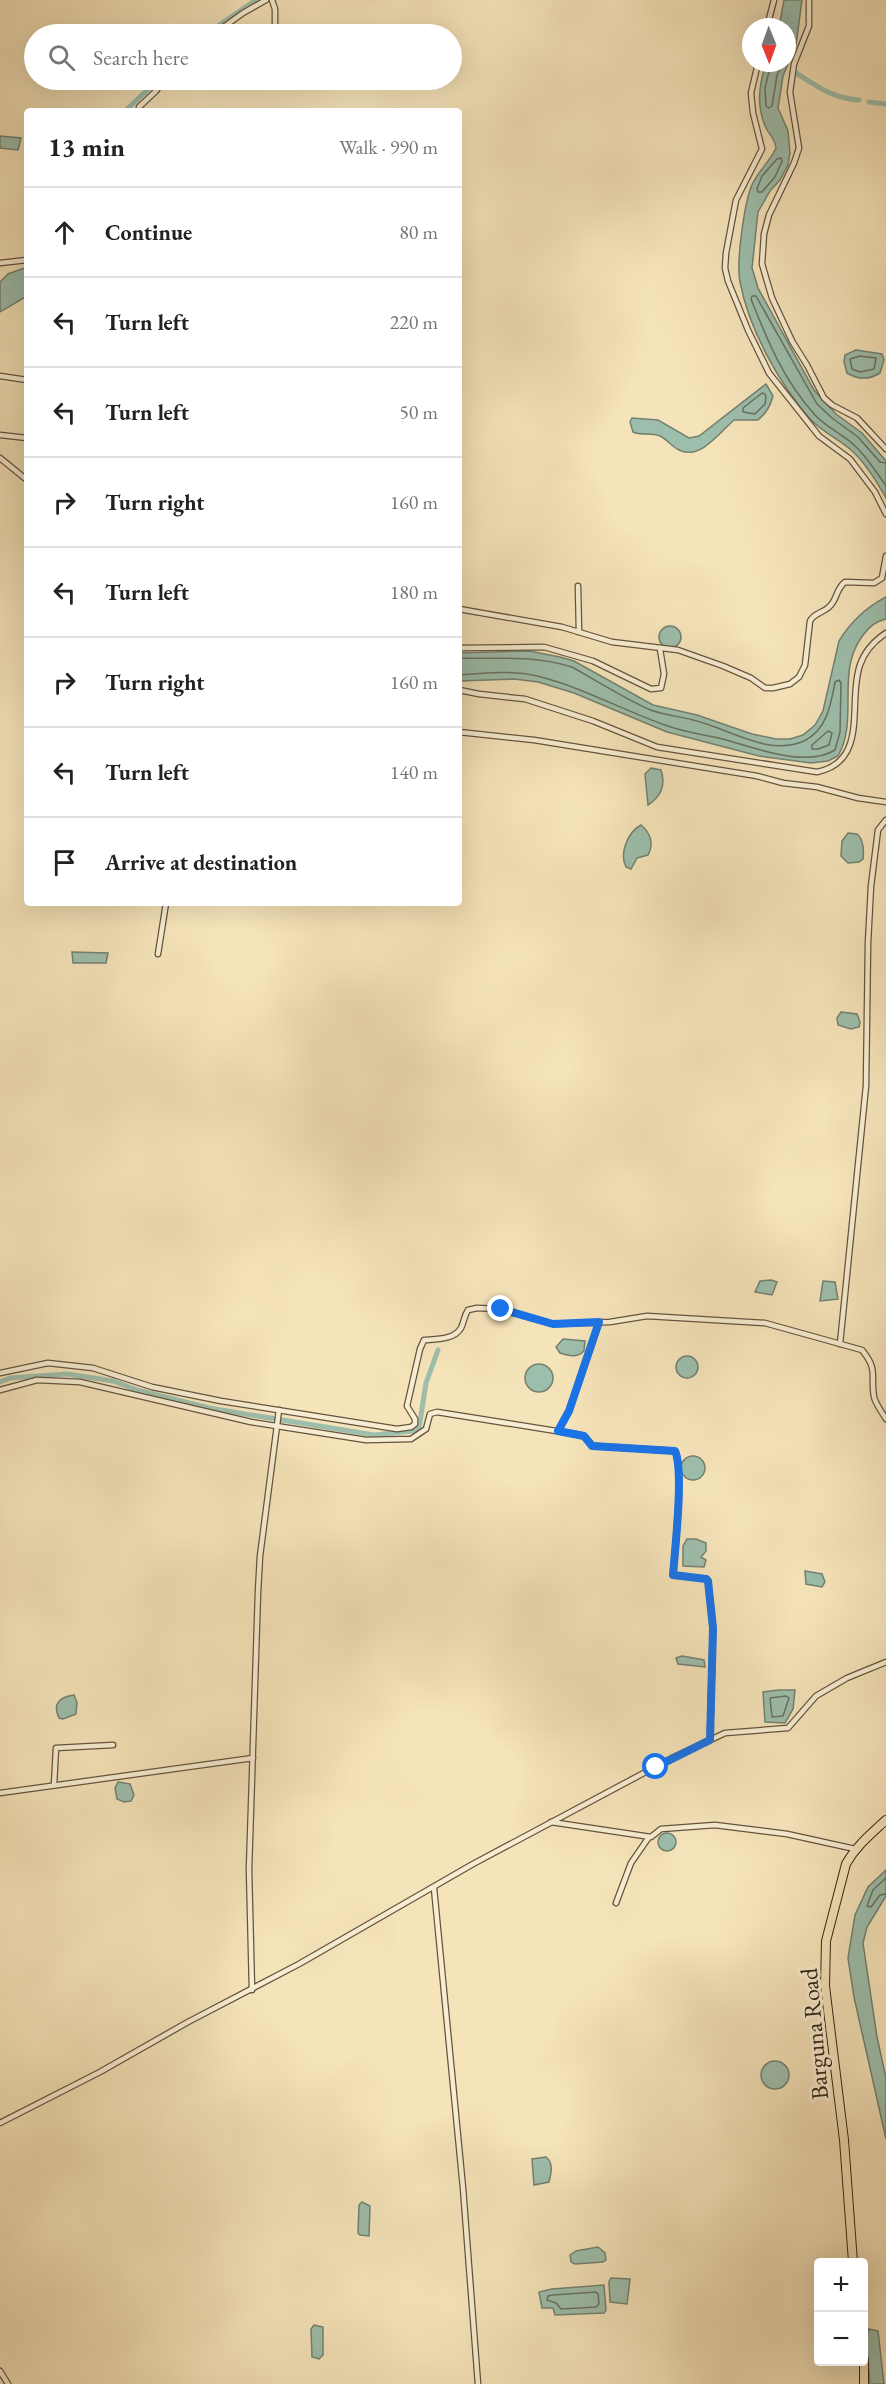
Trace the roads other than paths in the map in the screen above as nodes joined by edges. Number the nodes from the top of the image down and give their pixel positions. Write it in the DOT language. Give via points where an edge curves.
graph roads {
  1 [pos="266,0"];
  2 [pos="272,0"];
  3 [pos="774,0"];
  4 [pos="809,0"];
  5 [pos="769,18"];
  6 [pos="229,24"];
  7 [pos="275,24"];
  8 [pos="756,72"];
  9 [pos="157,90"];
  10 [pos="139,108"];
  11 [pos="24,261"];
  12 [pos="0,263"];
  13 [pos="0,376"];
  14 [pos="24,380"];
  15 [pos="0,435"];
  16 [pos="24,438"];
  17 [pos="886,449"];
  18 [pos="0,458"];
  19 [pos="24,478"];
  20 [pos="886,514"];
  21 [pos="886,556"];
  22 [pos="578,586"];
  23 [pos="462,610"];
  24 [pos="579,632"];
  25 [pos="886,633"];
  26 [pos="462,648"];
  27 [pos="660,649"];
  28 [pos="462,691"];
  29 [pos="462,732"];
  30 [pos="886,802"];
  31 [pos="886,820"];
  32 [pos="166,906"];
  33 [pos="158,954"];
  34 [pos="599,1322"];
  35 [pos="840,1344"];
  36 [pos="0,1373"];
  37 [pos="0,1390"];
  38 [pos="279,1410"];
  39 [pos="886,1419"];
  40 [pos="277,1427"];
  41 [pos="558,1431"];
  42 [pos="886,1662"];
  43 [pos="710,1740"];
  44 [pos="113,1745"];
  45 [pos="253,1758"];
  46 [pos="54,1785"];
  47 [pos="0,1793"];
  48 [pos="886,1820"];
  49 [pos="551,1822"];
  50 [pos="649,1837"];
  51 [pos="855,1849"];
  52 [pos="434,1888"];
  53 [pos="616,1903"];
  54 [pos="252,1990"];
  55 [pos="0,2123"];
  56 [pos="853,2258"];
  57 [pos="864,2366"];
  58 [pos="0,2371"];
  59 [pos="8,2384"];
  60 [pos="478,2384"];
  61 [pos="864,2384"];
  1 -- 6 [label="street"];
  2 -- 7 [label="street"];
  3 -- 5 [label="street"];
  4 -- 17 [label="street" via="809,26 794,64 790,92 799,148 769,215 762,264 772,298 824,398 857,418"];
  8 -- 20 [label="street" via="751,93 762,149 736,200 726,253 728,281 769,373 819,436 850,459"];
  9 -- 10 [label="street"];
  11 -- 12 [label="street"];
  13 -- 14 [label="street"];
  15 -- 16 [label="street"];
  18 -- 19 [label="street"];
  21 -- 27 [label="street" via="882,578 874,583 845,582 837,588 834,602 827,610 813,615 805,665 790,684 765,688 752,678 695,655"];
  22 -- 24 [label="street"];
  23 -- 24 [label="street"];
  24 -- 27 [label="street" via="612,642"];
  25 -- 28 [label="street" via="871,645 859,666 855,720 846,753 832,769 817,772 657,747 525,699"];
  26 -- 27 [label="street" via="544,647 592,661 651,689 660,688 663,681"];
  29 -- 30 [label="street" via="756,776"];
  31 -- 35 [label="street" via="878,830 871,886 866,1086"];
  32 -- 33 [label="street"];
  34 -- 35 [label="street" via="647,1316 765,1323"];
  34 -- 38 [label="street" via="553,1324 501,1309 468,1310 454,1335 424,1341 407,1406 415,1419 411,1427 397,1429"];
  34 -- 41 [label="street" via="569,1411"];
  35 -- 39 [label="street" via="862,1350 871,1362 874,1396"];
  36 -- 38 [label="street" via="48,1363 93,1368 153,1387"];
  37 -- 40 [label="street" via="37,1380 80,1382"];
  38 -- 40 [label="street"];
  40 -- 41 [label="street" via="366,1440 411,1438 426,1429 430,1414 437,1412"];
  40 -- 45 [label="street" via="260,1556"];
  41 -- 43 [label="street" via="584,1436 592,1446 675,1451 678,1457 673,1575 708,1581 713,1628"];
  42 -- 43 [label="street" via="816,1696 788,1728 725,1733"];
  43 -- 49 [label="street"];
  44 -- 46 [label="street" via="56,1748"];
  45 -- 46 [label="street"];
  45 -- 54 [label="street" via="249,1869"];
  46 -- 47 [label="street"];
  48 -- 51 [label="main road, Barguna Road"];
  49 -- 50 [label="street"];
  49 -- 52 [label="street"];
  50 -- 51 [label="street" via="661,1829 715,1825 787,1834"];
  50 -- 53 [label="street" via="631,1863"];
  51 -- 56 [label="main road, Barguna Road" via="846,1864 826,1941 825,1986 844,2140"];
  52 -- 54 [label="street"];
  52 -- 60 [label="street"];
  54 -- 55 [label="street"];
  57 -- 61 [label="main road"];
  58 -- 59 [label="street"];
}
